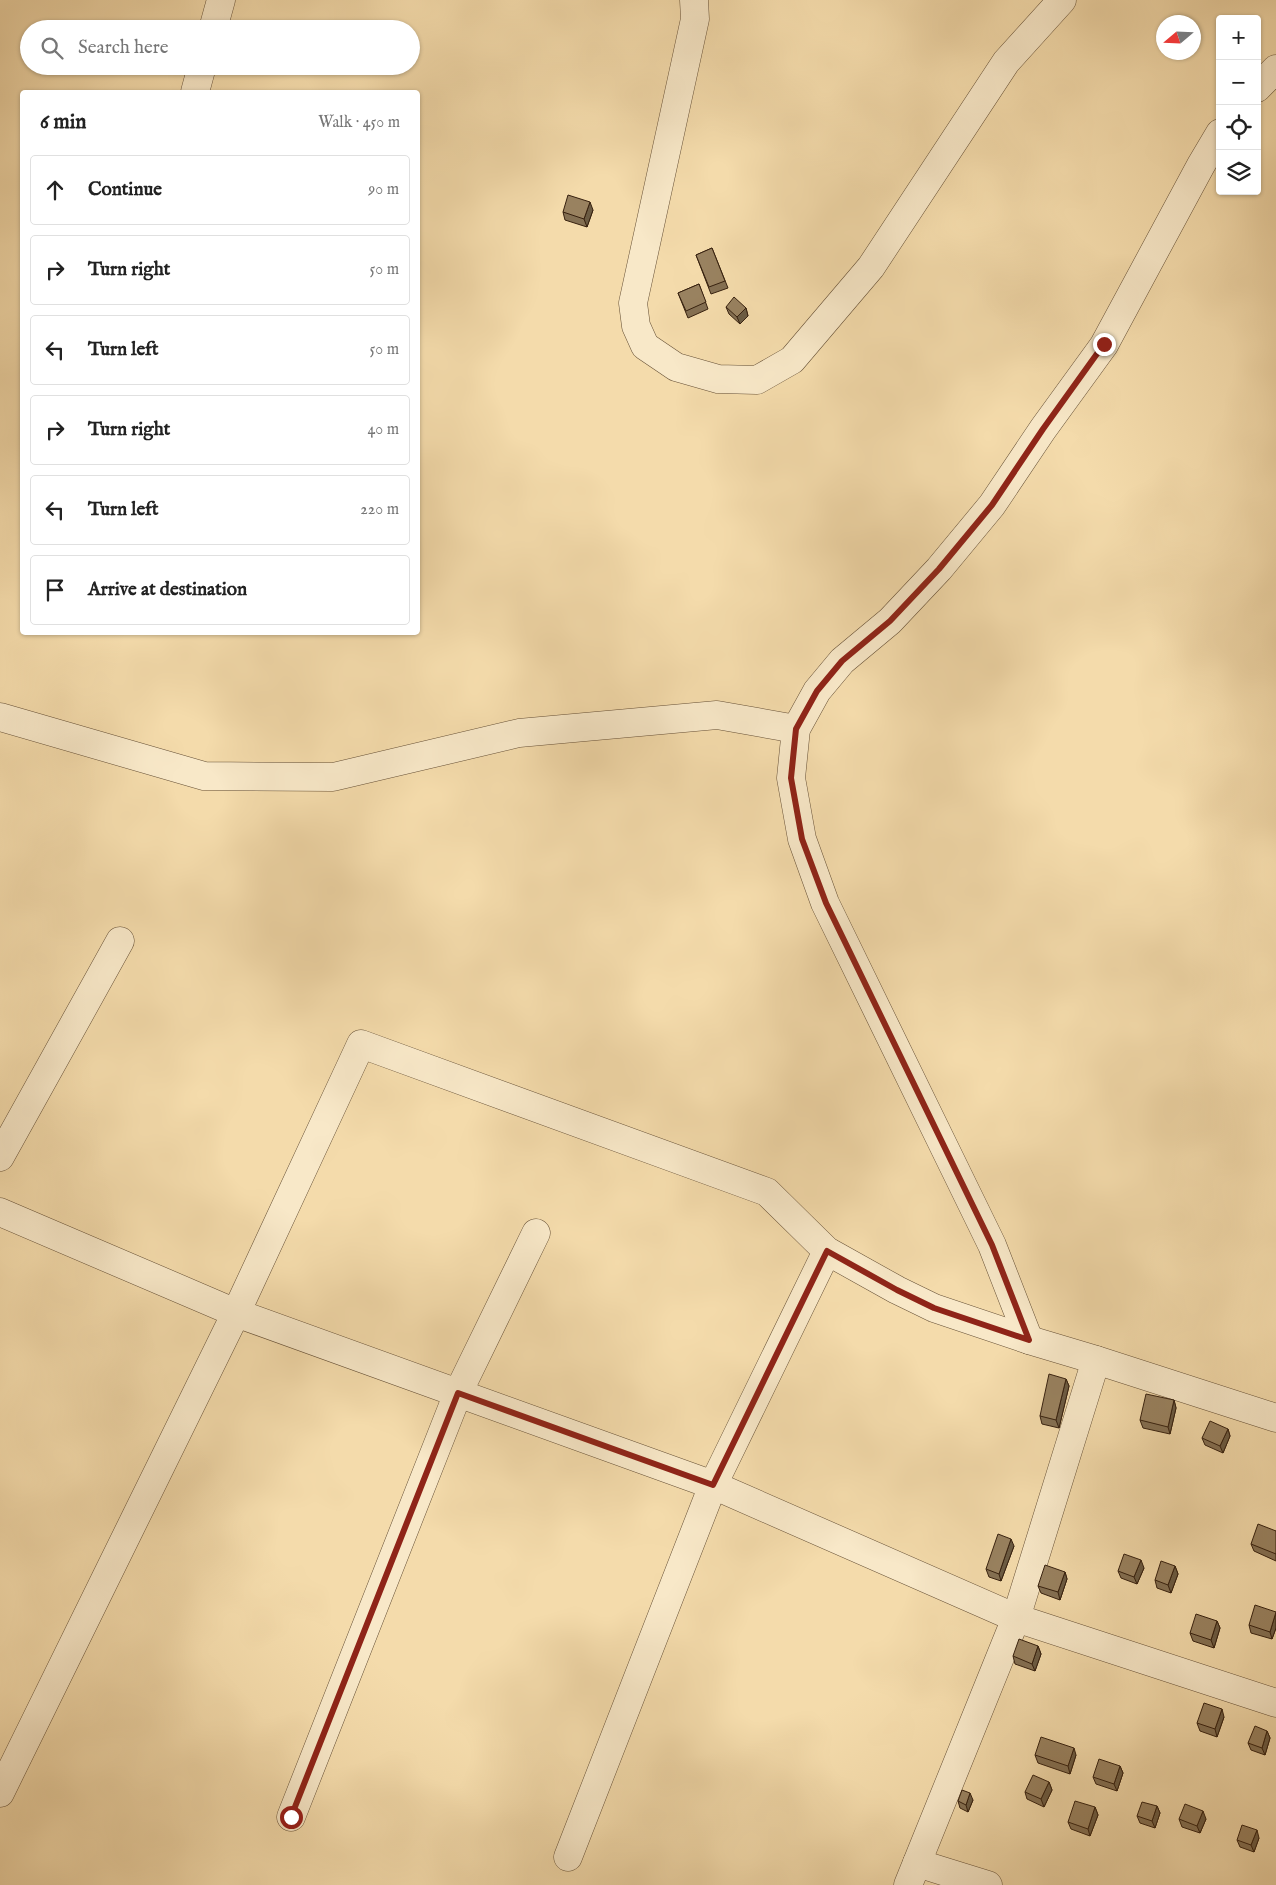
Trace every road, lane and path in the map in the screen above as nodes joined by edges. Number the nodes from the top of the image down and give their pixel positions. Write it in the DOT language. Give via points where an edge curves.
graph roads {
  1 [pos="221,0"];
  2 [pos="694,0"];
  3 [pos="1062,0"];
  4 [pos="215,20"];
  5 [pos="1276,69"];
  6 [pos="200,75"];
  7 [pos="1261,84"];
  8 [pos="196,90"];
  9 [pos="1216,139"];
  10 [pos="0,717"];
  11 [pos="796,729"];
  12 [pos="120,941"];
  13 [pos="0,1158"];
  14 [pos="0,1212"];
  15 [pos="536,1233"];
  16 [pos="827,1251"];
  17 [pos="236,1313"];
  18 [pos="1029,1340"];
  19 [pos="1096,1360"];
  20 [pos="458,1393"];
  21 [pos="1276,1418"];
  22 [pos="713,1485"];
  23 [pos="1016,1618"];
  24 [pos="1276,1703"];
  25 [pos="0,1793"];
  26 [pos="291,1817"];
  27 [pos="568,1857"];
  28 [pos="913,1874"];
  29 [pos="988,1885"];
  1 -- 4 [label="street"];
  2 -- 3 [label="street" via="695,19 633,303 636,326 645,346 676,367 718,378 757,380 792,360 871,267 1006,62"];
  5 -- 7 [label="street"];
  6 -- 8 [label="street"];
  9 -- 11 [label="street" via="1104,344 992,505 890,621 842,661 817,691"];
  10 -- 11 [label="street" via="204,776 333,777 519,733 717,715"];
  11 -- 18 [label="street" via="791,778 802,839 826,903 992,1245"];
  12 -- 13 [label="street"];
  14 -- 17 [label="street"];
  15 -- 20 [label="street"];
  16 -- 17 [label="street" via="767,1192 361,1044"];
  16 -- 18 [label="street" via="934,1308"];
  16 -- 22 [label="street"];
  17 -- 20 [label="street"];
  17 -- 25 [label="street"];
  18 -- 19 [label="street"];
  19 -- 21 [label="street"];
  19 -- 23 [label="street"];
  20 -- 22 [label="street"];
  20 -- 26 [label="street"];
  22 -- 23 [label="street"];
  22 -- 27 [label="street"];
  23 -- 24 [label="street"];
  23 -- 28 [label="street"];
  28 -- 29 [label="street"];
}
